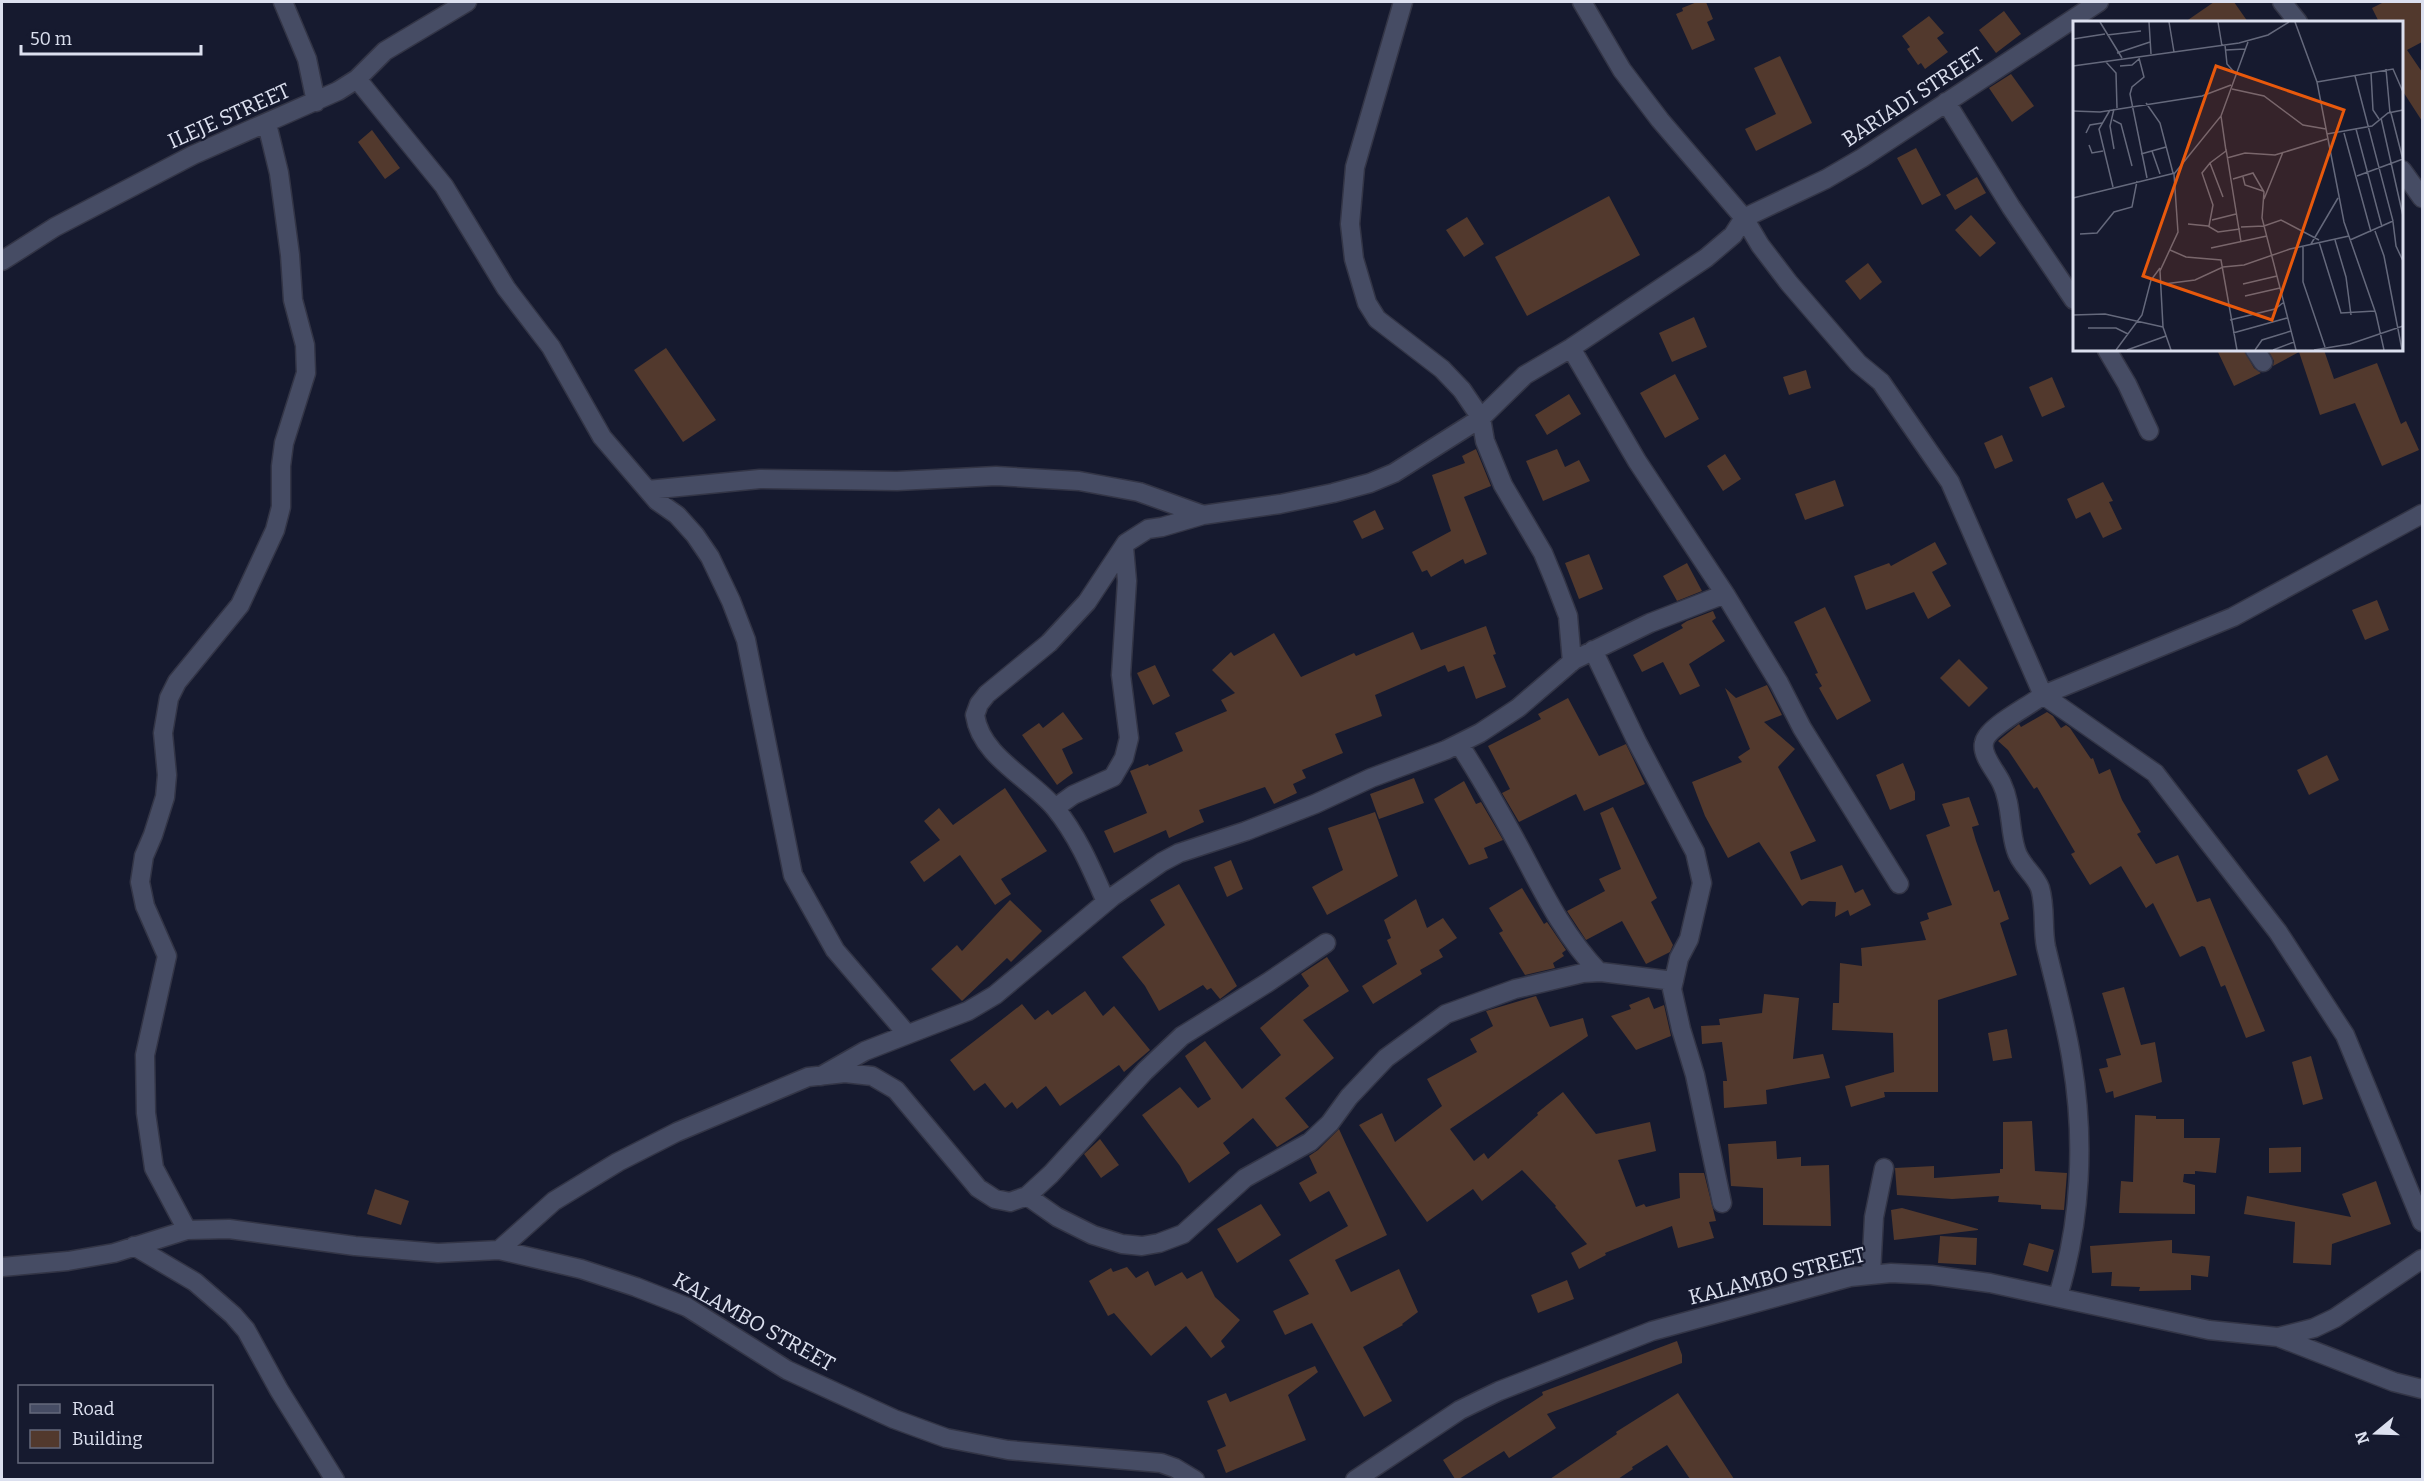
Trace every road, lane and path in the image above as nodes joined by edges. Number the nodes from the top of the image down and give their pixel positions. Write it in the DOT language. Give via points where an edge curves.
graph roads {
  1 [pos="283,2"];
  2 [pos="468,2"];
  3 [pos="1403,2"];
  4 [pos="1582,2"];
  5 [pos="2099,2"];
  6 [pos="2282,2"];
  7 [pos="2079,21"];
  8 [pos="2297,21"];
  9 [pos="2068,31"];
  10 [pos="357,78"];
  11 [pos="315,102"];
  12 [pos="1946,102"];
  13 [pos="267,124"];
  14 [pos="2403,171"];
  15 [pos="2422,198"];
  16 [pos="1744,218"];
  17 [pos="2,261"];
  18 [pos="2073,299"];
  19 [pos="1571,348"];
  20 [pos="2108,351"];
  21 [pos="1481,418"];
  22 [pos="2149,431"];
  23 [pos="648,490"];
  24 [pos="2422,514"];
  25 [pos="1203,515"];
  26 [pos="1124,547"];
  27 [pos="1725,594"];
  28 [pos="1593,650"];
  29 [pos="1572,662"];
  30 [pos="2043,695"];
  31 [pos="1459,744"];
  32 [pos="1055,808"];
  33 [pos="1899,884"];
  34 [pos="1106,902"];
  35 [pos="1326,942"];
  36 [pos="1599,972"];
  37 [pos="1674,981"];
  38 [pos="907,1034"];
  39 [pos="821,1076"];
  40 [pos="1884,1168"];
  41 [pos="1027,1196"];
  42 [pos="1722,1203"];
  43 [pos="2422,1222"];
  44 [pos="187,1230"];
  45 [pos="134,1246"];
  46 [pos="499,1250"];
  47 [pos="2422,1259"];
  48 [pos="2,1268"];
  49 [pos="1870,1274"];
  50 [pos="2058,1296"];
  51 [pos="2278,1337"];
  52 [pos="2422,1389"];
  53 [pos="335,1479"];
  54 [pos="1194,1479"];
  55 [pos="1355,1479"];
  1 -- 11 [label="street" via="307,59"];
  2 -- 10 [label="street, ILEJE STREET" via="385,51"];
  3 -- 21 [label="street" via="1355,167 1350,224 1354,259 1367,303 1377,319 1442,369"];
  4 -- 16 [label="street" via="1622,70"];
  5 -- 7 [label="street, BARIADI STREET"];
  6 -- 8 [label="street"];
  9 -- 12 [label="street, BARIADI STREET"];
  10 -- 11 [label="street, ILEJE STREET"];
  10 -- 23 [label="street" via="444,186 506,288 551,347 602,437"];
  11 -- 13 [label="street, ILEJE STREET"];
  12 -- 16 [label="street, BARIADI STREET" via="1826,179"];
  12 -- 18 [label="street"];
  13 -- 17 [label="street, ILEJE STREET" via="193,155 55,227"];
  13 -- 44 [label="street" via="279,173 292,300 305,345 306,373 284,443 281,507 275,530 240,605 177,682 169,698 163,733 165,798 144,856 140,882 145,906 167,956 145,1055 144,1086 151,1146 154,1168"];
  14 -- 15 [label="street"];
  16 -- 19 [label="street" via="1738,230 1718,249"];
  16 -- 30 [label="street" via="1789,283 1858,363 1881,382 1950,482"];
  19 -- 21 [label="street" via="1524,375"];
  19 -- 27 [label="street" via="1637,461"];
  20 -- 22 [label="street"];
  21 -- 25 [label="street" via="1394,473 1370,483 1280,504"];
  21 -- 29 [label="street" via="1485,441 1503,485 1543,554 1568,616"];
  23 -- 25 [label="street" via="760,479 897,482 996,476 1080,481 1139,492"];
  23 -- 38 [label="street" via="695,535 710,556 746,640 793,875 835,950"];
  24 -- 30 [label="street" via="2233,617"];
  25 -- 26 [label="street" via="1148,529"];
  26 -- 32 [label="street" via="1127,581 1121,675 1129,738 1124,758 1113,777"];
  26 -- 32 [label="street" via="1087,602 1049,643 987,694 975,715 985,741"];
  27 -- 28 [label="street"];
  27 -- 33 [label="street"];
  28 -- 29 [label="street"];
  28 -- 37 [label="street" via="1699,867 1702,883 1698,907"];
  29 -- 31 [label="street" via="1518,708"];
  30 -- 43 [label="street" via="2155,772 2278,932 2344,1035"];
  30 -- 50 [label="street" via="2003,721 1983,744 2003,785 2015,850 2039,886 2046,944 2079,1113 2073,1240"];
  31 -- 34 [label="street" via="1246,831 1179,853"];
  31 -- 36 [label="street" via="1490,792 1550,906 1582,955"];
  32 -- 34 [label="street" via="1086,857"];
  34 -- 38 [label="street" via="995,995 968,1011"];
  35 -- 41 [label="street" via="1182,1036"];
  36 -- 37 [label="street"];
  36 -- 41 [label="street" via="1515,989 1446,1014 1430,1024 1386,1058 1310,1142 1245,1178 1183,1234 1159,1243 1122,1245 1057,1217"];
  37 -- 42 [label="street" via="1672,989"];
  38 -- 39 [label="street" via="865,1051"];
  39 -- 41 [label="street" via="872,1076 897,1090 978,1188 995,1199 1010,1202"];
  39 -- 46 [label="street" via="808,1077 676,1132 618,1162 554,1202"];
  40 -- 49 [label="street" via="1874,1216"];
  44 -- 45 [label="street, KALAMBO STREET"];
  44 -- 46 [label="street, KALAMBO STREET" via="229,1229 438,1253"];
  45 -- 48 [label="street, KALAMBO STREET" via="68,1262"];
  45 -- 53 [label="street" via="195,1282 233,1314"];
  46 -- 54 [label="street, KALAMBO STREET" via="581,1269 687,1307 787,1370 946,1438 1008,1450 1161,1463"];
  47 -- 51 [label="street, KALAMBO STREET" via="2335,1318"];
  49 -- 50 [label="street, KALAMBO STREET" via="1931,1275"];
  49 -- 55 [label="street, KALAMBO STREET" via="1652,1331 1524,1380 1460,1410"];
  50 -- 51 [label="street, KALAMBO STREET" via="2209,1330"];
  51 -- 52 [label="street, KALAMBO STREET"];
}
